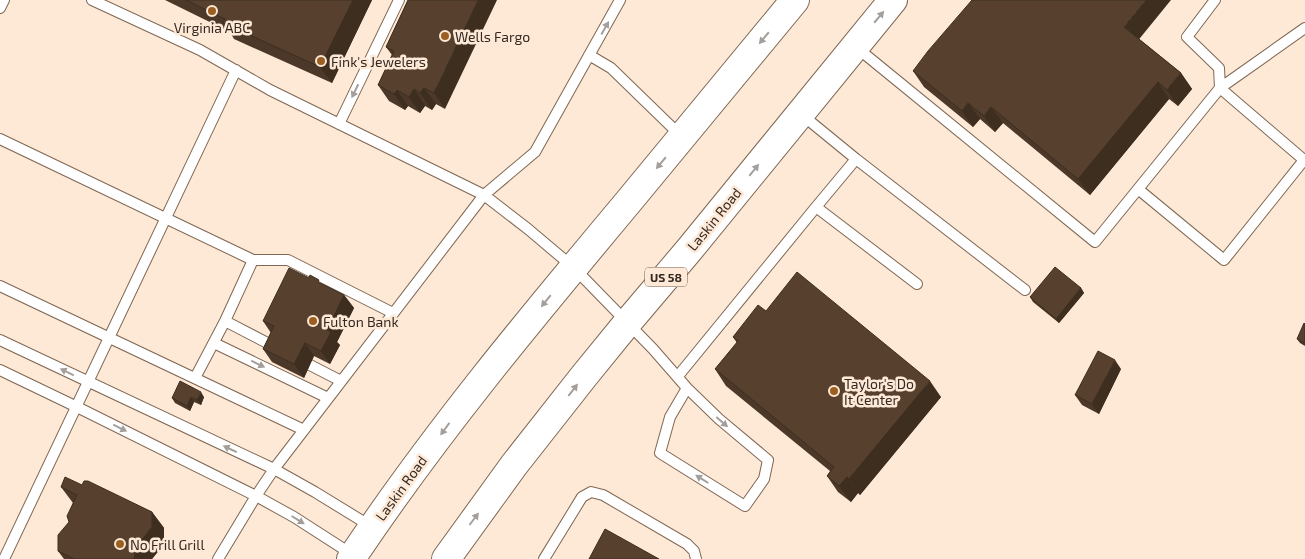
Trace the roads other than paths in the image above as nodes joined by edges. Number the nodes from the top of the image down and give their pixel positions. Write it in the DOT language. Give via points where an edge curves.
graph roads {
  1 [pos="4,0"];
  2 [pos="92,0"];
  3 [pos="399,0"];
  4 [pos="620,0"];
  5 [pos="894,0"];
  6 [pos="1215,0"];
  7 [pos="793,1"];
  8 [pos="0,8"];
  9 [pos="1305,28"];
  10 [pos="855,46"];
  11 [pos="589,55"];
  12 [pos="236,70"];
  13 [pos="1220,88"];
  14 [pos="800,114"];
  15 [pos="339,124"];
  16 [pos="682,137"];
  17 [pos="0,140"];
  18 [pos="856,159"];
  19 [pos="1138,189"];
  20 [pos="484,195"];
  21 [pos="816,207"];
  22 [pos="165,219"];
  23 [pos="253,260"];
  24 [pos="573,267"];
  25 [pos="917,284"];
  26 [pos="0,286"];
  27 [pos="1025,290"];
  28 [pos="394,313"];
  29 [pos="225,321"];
  30 [pos="628,322"];
  31 [pos="109,338"];
  32 [pos="0,340"];
  33 [pos="214,342"];
  34 [pos="279,348"];
  35 [pos="310,365"];
  36 [pos="0,370"];
  37 [pos="678,376"];
  38 [pos="196,378"];
  39 [pos="341,381"];
  40 [pos="88,382"];
  41 [pos="687,388"];
  42 [pos="328,398"];
  43 [pos="77,407"];
  44 [pos="304,430"];
  45 [pos="274,469"];
  46 [pos="256,496"];
  47 [pos="373,528"];
  48 [pos="352,557"];
  49 [pos="4,559"];
  50 [pos="218,559"];
  51 [pos="446,559"];
  52 [pos="544,559"];
  53 [pos="696,559"];
  1 -- 8 [label="lane"];
  2 -- 12 [label="lane"];
  3 -- 15 [label="lane, one-way"];
  11 -- 4 [label="lane, one-way"];
  10 -- 5 [label="main road, Laskin Road / US 58, one-way"];
  6 -- 13 [label="lane" via="1187,37 1219,68"];
  7 -- 16 [label="main road, Laskin Road, one-way"];
  9 -- 13 [label="lane"];
  10 -- 14 [label="main road, Laskin Road / US 58"];
  10 -- 19 [label="lane" via="1095,242"];
  11 -- 16 [label="lane" via="611,68"];
  11 -- 20 [label="lane" via="535,152"];
  12 -- 15 [label="lane"];
  12 -- 22 [label="lane"];
  13 -- 19 [label="lane"];
  13 -- 19 [label="lane" via="1304,160 1224,260"];
  14 -- 18 [label="lane"];
  30 -- 14 [label="main road, Laskin Road / US 58, one-way"];
  15 -- 20 [label="lane"];
  16 -- 24 [label="main road, Laskin Road, one-way"];
  17 -- 22 [label="lane"];
  18 -- 21 [label="lane"];
  18 -- 27 [label="lane"];
  20 -- 24 [label="lane"];
  20 -- 28 [label="lane"];
  21 -- 25 [label="lane"];
  21 -- 37 [label="lane"];
  22 -- 23 [label="lane"];
  22 -- 31 [label="lane"];
  23 -- 28 [label="lane" via="288,260"];
  23 -- 29 [label="lane"];
  24 -- 30 [label="lane"];
  24 -- 47 [label="main road, Laskin Road, one-way" via="462,406"];
  26 -- 31 [label="lane"];
  28 -- 39 [label="lane"];
  29 -- 33 [label="lane"];
  29 -- 34 [label="lane"];
  30 -- 37 [label="lane"];
  51 -- 30 [label="main road, Laskin Road / US 58, one-way" via="514,466"];
  31 -- 38 [label="lane"];
  31 -- 40 [label="lane"];
  40 -- 32 [label="lane, one-way"];
  33 -- 38 [label="lane"];
  33 -- 42 [label="lane, one-way"];
  35 -- 39 [label="lane"];
  36 -- 43 [label="lane"];
  37 -- 41 [label="lane"];
  38 -- 44 [label="lane"];
  39 -- 42 [label="lane"];
  40 -- 43 [label="lane"];
  45 -- 40 [label="lane, one-way"];
  41 -- 41 [label="lane, one-way" via="768,460 764,479 745,506 660,453 670,417"];
  42 -- 44 [label="lane"];
  43 -- 46 [label="lane, one-way"];
  43 -- 49 [label="lane"];
  44 -- 45 [label="lane"];
  45 -- 46 [label="lane"];
  45 -- 47 [label="lane"];
  46 -- 48 [label="lane, one-way" via="294,517"];
  46 -- 50 [label="lane"];
  47 -- 48 [label="main road, Laskin Road"];
  52 -- 53 [label="lane" via="582,497 591,492 602,494 687,544 694,550"];
}
